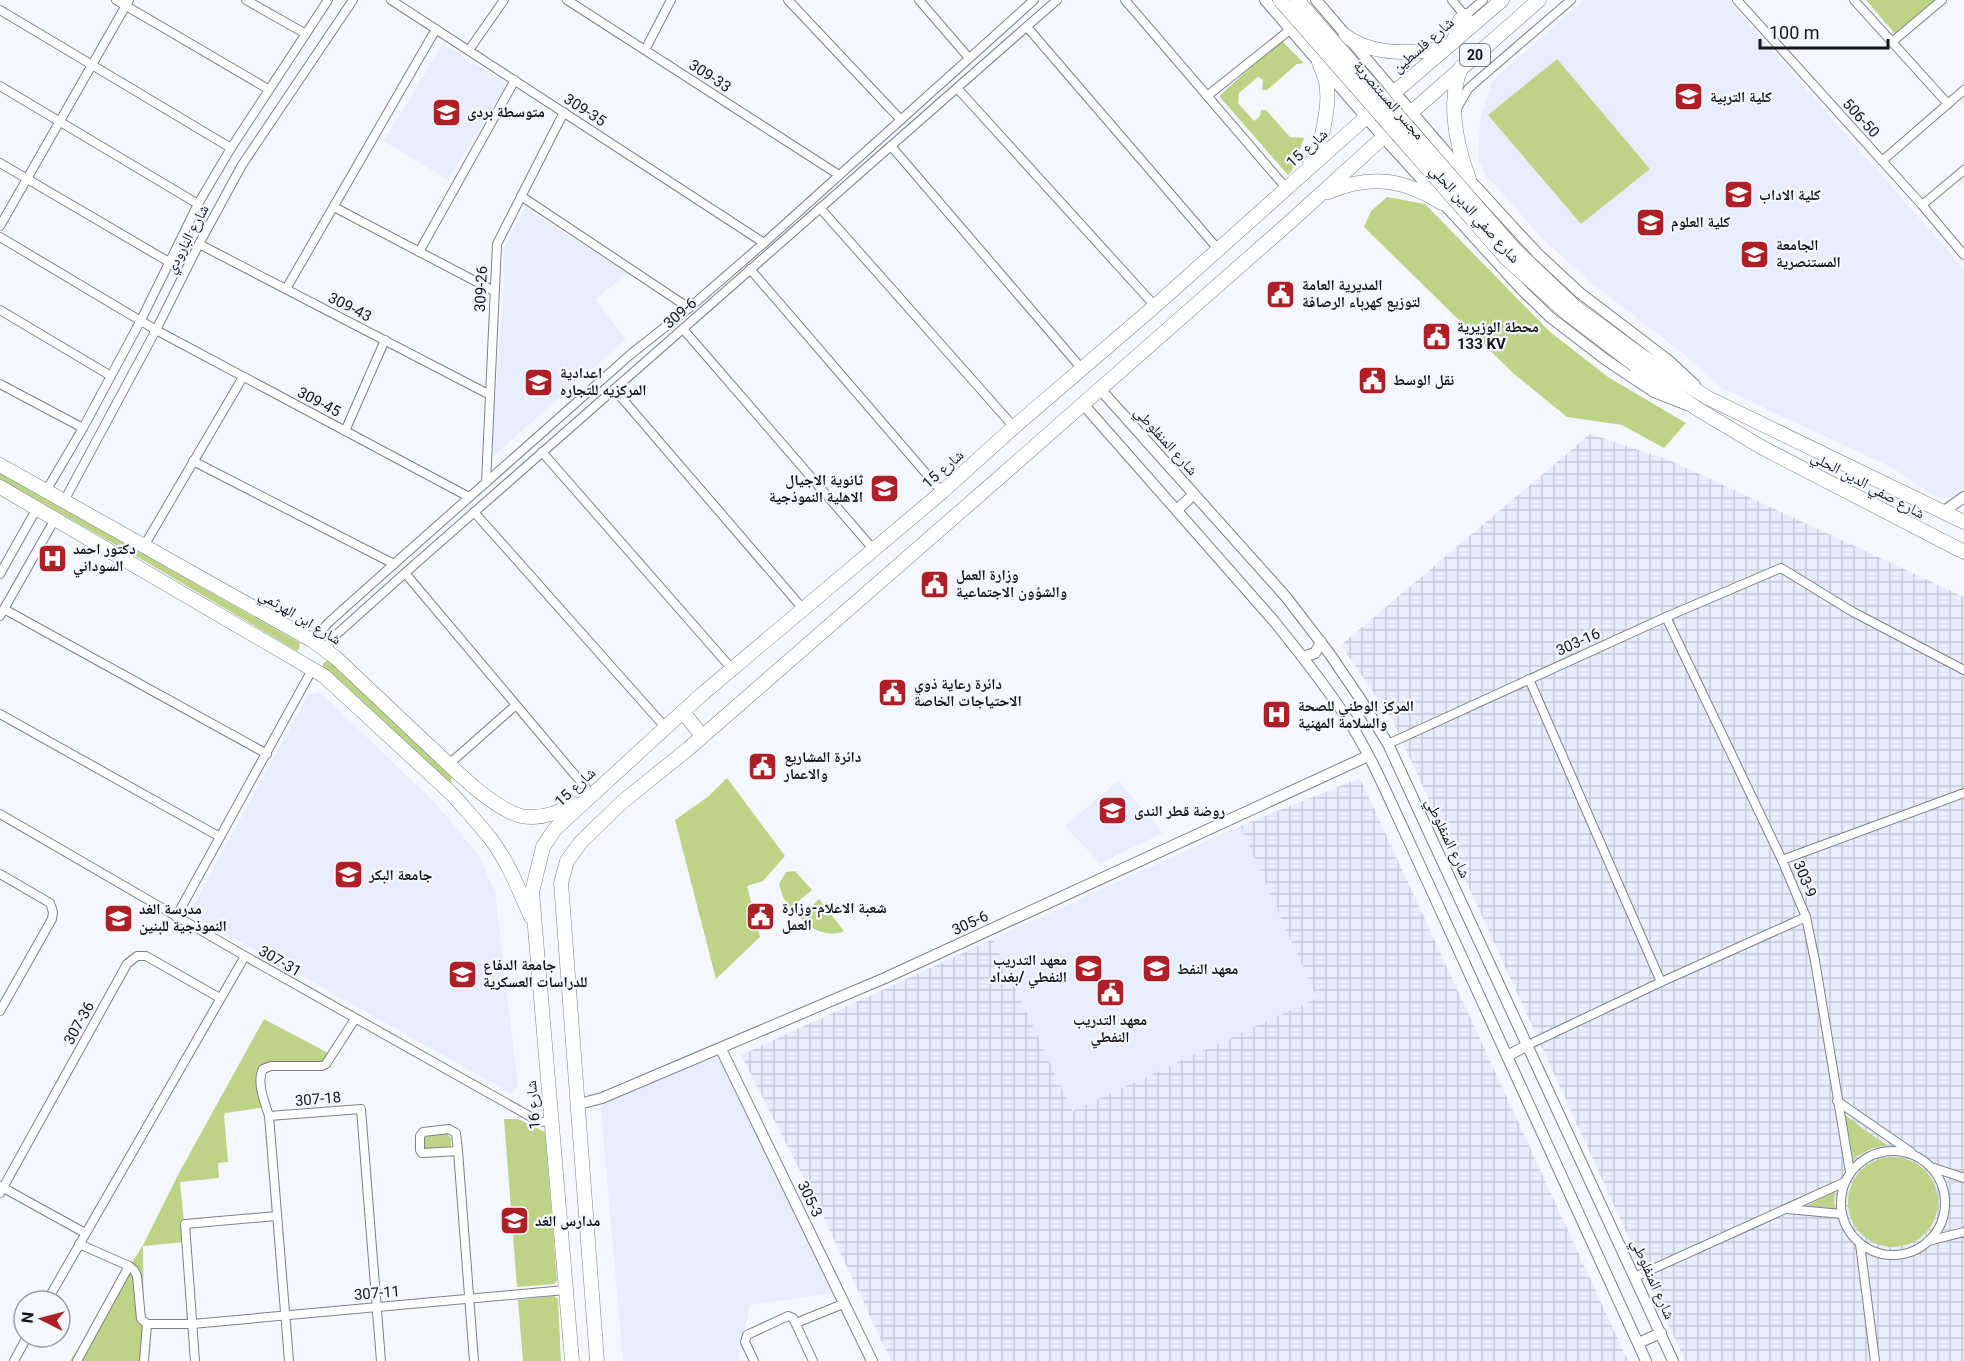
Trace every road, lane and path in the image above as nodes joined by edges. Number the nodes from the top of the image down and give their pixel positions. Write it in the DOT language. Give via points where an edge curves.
graph roads {
  1 [pos="116,0"];
  2 [pos="246,0"];
  3 [pos="328,0"];
  4 [pos="353,0"];
  5 [pos="391,0"];
  6 [pos="504,0"];
  7 [pos="567,0"];
  8 [pos="671,0"];
  9 [pos="788,0"];
  10 [pos="919,0"];
  11 [pos="1034,0"];
  12 [pos="1057,0"];
  13 [pos="1125,0"];
  14 [pos="1265,0"];
  15 [pos="1280,0"];
  16 [pos="1297,0"];
  17 [pos="1316,0"];
  18 [pos="1452,0"];
  19 [pos="1483,0"];
  20 [pos="1502,0"];
  21 [pos="1539,0"];
  22 [pos="1571,0"];
  23 [pos="1737,0"];
  24 [pos="1854,0"];
  25 [pos="1942,0"];
  26 [pos="127,3"];
  27 [pos="0,10"];
  28 [pos="1464,16"];
  29 [pos="1007,24"];
  30 [pos="1027,27"];
  31 [pos="436,29"];
  32 [pos="1291,30"];
  33 [pos="306,34"];
  34 [pos="1017,35"];
  35 [pos="1346,36"];
  36 [pos="1892,42"];
  37 [pos="1450,44"];
  38 [pos="469,50"];
  39 [pos="645,50"];
  40 [pos="969,58"];
  41 [pos="1319,63"];
  42 [pos="92,65"];
  43 [pos="1461,66"];
  44 [pos="515,80"];
  45 [pos="0,86"];
  46 [pos="957,88"];
  47 [pos="268,90"];
  48 [pos="1964,90"];
  49 [pos="1392,95"];
  50 [pos="1208,96"];
  51 [pos="1948,104"];
  52 [pos="564,112"];
  53 [pos="1455,113"];
  54 [pos="1409,114"];
  55 [pos="1370,115"];
  56 [pos="60,121"];
  57 [pos="897,123"];
  58 [pos="1386,134"];
  59 [pos="902,136"];
  60 [pos="891,146"];
  61 [pos="231,148"];
  62 [pos="1882,161"];
  63 [pos="0,163"];
  64 [pos="1964,170"];
  65 [pos="1303,174"];
  66 [pos="839,175"];
  67 [pos="27,179"];
  68 [pos="1469,179"];
  69 [pos="1287,189"];
  70 [pos="1320,195"];
  71 [pos="521,196"];
  72 [pos="1442,202"];
  73 [pos="198,204"];
  74 [pos="1922,206"];
  75 [pos="334,207"];
  76 [pos="820,208"];
  77 [pos="0,226"];
  78 [pos="0,237"];
  79 [pos="764,243"];
  80 [pos="198,244"];
  81 [pos="1218,249"];
  82 [pos="419,252"];
  83 [pos="1964,255"];
  84 [pos="169,262"];
  85 [pos="750,269"];
  86 [pos="286,289"];
  87 [pos="494,291"];
  88 [pos="1155,306"];
  89 [pos="689,308"];
  90 [pos="0,310"];
  91 [pos="141,320"];
  92 [pos="682,329"];
  93 [pos="156,330"];
  94 [pos="385,340"];
  95 [pos="632,354"];
  96 [pos="1638,360"];
  97 [pos="640,365"];
  98 [pos="1082,369"];
  99 [pos="111,376"];
  100 [pos="243,376"];
  101 [pos="0,384"];
  102 [pos="614,389"];
  103 [pos="1100,389"];
  104 [pos="490,395"];
  105 [pos="1708,398"];
  106 [pos="1083,404"];
  107 [pos="1696,408"];
  108 [pos="1014,427"];
  109 [pos="83,428"];
  110 [pos="345,431"];
  111 [pos="542,452"];
  112 [pos="194,461"];
  113 [pos="0,465"];
  114 [pos="486,483"];
  115 [pos="0,487"];
  116 [pos="46,491"];
  117 [pos="942,492"];
  118 [pos="1194,494"];
  119 [pos="1964,496"];
  120 [pos="469,497"];
  121 [pos="64,501"];
  122 [pos="37,508"];
  123 [pos="1176,510"];
  124 [pos="474,512"];
  125 [pos="1943,512"];
  126 [pos="55,519"];
  127 [pos="1964,522"];
  128 [pos="439,524"];
  129 [pos="448,534"];
  130 [pos="144,546"];
  131 [pos="874,550"];
  132 [pos="1964,552"];
  133 [pos="394,564"];
  134 [pos="405,573"];
  135 [pos="0,574"];
  136 [pos="804,610"];
  137 [pos="2,613"];
  138 [pos="1666,617"];
  139 [pos="1321,642"];
  140 [pos="319,645"];
  141 [pos="1303,657"];
  142 [pos="1335,662"];
  143 [pos="307,665"];
  144 [pos="732,669"];
  145 [pos="1964,670"];
  146 [pos="1315,673"];
  147 [pos="1528,679"];
  148 [pos="516,705"];
  149 [pos="683,712"];
  150 [pos="0,714"];
  151 [pos="401,719"];
  152 [pos="665,727"];
  153 [pos="386,734"];
  154 [pos="702,736"];
  155 [pos="1388,744"];
  156 [pos="267,754"];
  157 [pos="1368,756"];
  158 [pos="449,764"];
  159 [pos="466,781"];
  160 [pos="1964,793"];
  161 [pos="591,794"];
  162 [pos="453,795"];
  163 [pos="0,814"];
  164 [pos="1428,830"];
  165 [pos="220,837"];
  166 [pos="1408,839"];
  167 [pos="543,847"];
  168 [pos="1782,860"];
  169 [pos="0,874"];
  170 [pos="176,917"];
  171 [pos="1806,917"];
  172 [pos="534,924"];
  173 [pos="244,956"];
  174 [pos="1661,982"];
  175 [pos="220,998"];
  176 [pos="0,1011"];
  177 [pos="355,1019"];
  178 [pos="1528,1046"];
  179 [pos="722,1048"];
  180 [pos="1507,1056"];
  181 [pos="1837,1101"];
  182 [pos="579,1104"];
  183 [pos="269,1116"];
  184 [pos="551,1121"];
  185 [pos="458,1151"];
  186 [pos="1918,1157"];
  187 [pos="1931,1167"];
  188 [pos="1850,1172"];
  189 [pos="583,1178"];
  190 [pos="1964,1178"];
  191 [pos="556,1181"];
  192 [pos="1845,1182"];
  193 [pos="1,1189"];
  194 [pos="1786,1209"];
  195 [pos="1842,1214"];
  196 [pos="277,1216"];
  197 [pos="1964,1232"];
  198 [pos="85,1233"];
  199 [pos="1928,1241"];
  200 [pos="79,1244"];
  201 [pos="1860,1244"];
  202 [pos="129,1266"];
  203 [pos="1635,1277"];
  204 [pos="54,1289"];
  205 [pos="565,1290"];
  206 [pos="470,1299"];
  207 [pos="843,1304"];
  208 [pos="376,1307"];
  209 [pos="285,1315"];
  210 [pos="796,1323"];
  211 [pos="147,1324"];
  212 [pos="192,1324"];
  213 [pos="1660,1334"];
  214 [pos="1638,1342"];
  215 [pos="77,1361"];
  216 [pos="144,1361"];
  217 [pos="195,1361"];
  218 [pos="288,1361"];
  219 [pos="381,1361"];
  220 [pos="474,1361"];
  221 [pos="572,1361"];
  222 [pos="597,1361"];
  223 [pos="754,1361"];
  224 [pos="813,1361"];
  225 [pos="872,1361"];
  226 [pos="1646,1361"];
  227 [pos="1673,1361"];
  228 [pos="1875,1361"];
  1 -- 26 [label="street"];
  2 -- 33 [label="street"];
  3 -- 33 [label="street, شارع البارودي"];
  4 -- 80 [label="street, شارع البارودي" via="242,165"];
  5 -- 31 [label="street, 309-35"];
  6 -- 38 [label="street"];
  7 -- 39 [label="street, 309-33"];
  8 -- 39 [label="street"];
  9 -- 57 [label="street"];
  10 -- 40 [label="street"];
  11 -- 29 [label="street, 309-6"];
  12 -- 30 [label="street, 309-6"];
  13 -- 50 [label="street"];
  14 -- 32 [label="street, شارع صفي الدين الحلي"];
  15 -- 96 [label="main road, مجسر المستنصرية, bridge" via="1506,258 1575,320"];
  16 -- 96 [label="main road, مجسر المستنصرية, bridge" via="1515,250"];
  17 -- 35 [label="street, شارع صفي الدين الحلي"];
  18 -- 28 [label="street"];
  19 -- 28 [label="street"];
  20 -- 37 [label="main road, شارع فلسطين / 20"];
  21 -- 43 [label="main road, 20"];
  22 -- 53 [label="street" via="1478,80"];
  23 -- 62 [label="street, 506-50"];
  24 -- 36 [label="street"];
  25 -- 36 [label="street"];
  26 -- 42 [label="street"];
  26 -- 47 [label="street"];
  27 -- 42 [label="street"];
  28 -- 37 [label="main road"];
  29 -- 34 [label="street"];
  29 -- 40 [label="street, 309-6"];
  30 -- 34 [label="street, 309-6"];
  30 -- 81 [label="street"];
  31 -- 38 [label="street, 309-35"];
  31 -- 75 [label="street"];
  32 -- 41 [label="street, شارع صفي الدين الحلي"];
  32 -- 50 [label="street"];
  33 -- 47 [label="street, شارع البارودي"];
  34 -- 46 [label="street, 309-6"];
  35 -- 37 [label="main road" via="1379,50 1417,51"];
  35 -- 49 [label="street, شارع صفي الدين الحلي"];
  36 -- 51 [label="street"];
  37 -- 49 [label="main road, شارع فلسطين / 20"];
  38 -- 44 [label="street, 309-35"];
  39 -- 66 [label="street, 309-33"];
  40 -- 57 [label="street, 309-6"];
  41 -- 55 [label="street, شارع صفي الدين الحلي"];
  41 -- 65 [label="main road" via="1328,93 1326,108 1319,143"];
  42 -- 56 [label="street"];
  42 -- 61 [label="street"];
  43 -- 53 [label="main road" via="1455,81"];
  43 -- 54 [label="main road, 20"];
  44 -- 52 [label="street, 309-35"];
  44 -- 82 [label="street"];
  45 -- 56 [label="street"];
  46 -- 59 [label="street, 309-6"];
  46 -- 88 [label="street"];
  47 -- 61 [label="street, شارع البارودي"];
  48 -- 51 [label="street"];
  49 -- 54 [label="street, شارع صفي الدين الحلي"];
  50 -- 69 [label="street"];
  51 -- 62 [label="street"];
  52 -- 71 [label="street, 309-26"];
  52 -- 79 [label="street, 309-35"];
  53 -- 68 [label="main road" via="1461,158"];
  54 -- 68 [label="street, شارع صفي الدين الحلي"];
  55 -- 58 [label="street, شارع صفي الدين الحلي"];
  55 -- 65 [label="main road, شارع 15"];
  56 -- 67 [label="street"];
  56 -- 73 [label="street"];
  57 -- 59 [label="street"];
  57 -- 66 [label="street, 309-6"];
  58 -- 70 [label="main road"];
  58 -- 72 [label="street, شارع صفي الدين الحلي"];
  59 -- 60 [label="street, 309-6"];
  60 -- 76 [label="street, 309-6"];
  60 -- 98 [label="street"];
  61 -- 73 [label="street, شارع البارودي"];
  62 -- 74 [label="street, 506-50"];
  63 -- 67 [label="street"];
  64 -- 74 [label="street"];
  65 -- 69 [label="main road, شارع 15"];
  66 -- 79 [label="street, 309-6"];
  67 -- 77 [label="street"];
  67 -- 84 [label="street"];
  68 -- 105 [label="street, شارع صفي الدين الحلي" via="1532,252 1668,360"];
  69 -- 81 [label="main road, شارع 15"];
  70 -- 72 [label="main road" via="1355,182 1391,181"];
  70 -- 103 [label="main road"];
  71 -- 87 [label="street, 309-26" via="497,244"];
  71 -- 89 [label="street"];
  72 -- 107 [label="street, شارع صفي الدين الحلي" via="1550,317 1654,392"];
  73 -- 84 [label="street, شارع البارودي"];
  74 -- 83 [label="street, 506-50"];
  75 -- 82 [label="street"];
  75 -- 86 [label="street"];
  76 -- 85 [label="street, 309-6"];
  76 -- 108 [label="street"];
  78 -- 91 [label="street, 309-45"];
  79 -- 89 [label="street, 309-6"];
  80 -- 86 [label="street, 309-43"];
  80 -- 93 [label="street, شارع البارودي"];
  81 -- 88 [label="main road, شارع 15"];
  82 -- 87 [label="street"];
  84 -- 91 [label="street, شارع البارودي"];
  85 -- 92 [label="street, 309-6"];
  85 -- 117 [label="street"];
  86 -- 94 [label="street, 309-43"];
  87 -- 104 [label="street, 309-26"];
  88 -- 98 [label="main road, شارع 15"];
  89 -- 95 [label="street, 309-6"];
  90 -- 99 [label="street"];
  91 -- 93 [label="street, 309-45"];
  91 -- 99 [label="street, شارع البارودي"];
  92 -- 97 [label="street, 309-6"];
  92 -- 131 [label="street"];
  93 -- 100 [label="street, 309-45"];
  93 -- 121 [label="street, شارع البارودي"];
  94 -- 104 [label="street, 309-43"];
  94 -- 110 [label="street"];
  95 -- 97 [label="street"];
  95 -- 114 [label="street, 309-6"];
  96 -- 105 [label="main road, شارع صفي الدين الحلي"];
  96 -- 107 [label="main road, شارع صفي الدين الحلي"];
  97 -- 102 [label="street, 309-6"];
  98 -- 108 [label="main road, شارع 15"];
  99 -- 109 [label="street, شارع البارودي"];
  100 -- 110 [label="street, 309-45"];
  100 -- 112 [label="street"];
  101 -- 109 [label="street"];
  102 -- 111 [label="street, 309-6"];
  102 -- 136 [label="street"];
  103 -- 106 [label="main road"];
  103 -- 118 [label="street, شارع المنفلوطي"];
  104 -- 114 [label="street, 309-26"];
  105 -- 125 [label="main road, شارع صفي الدين الحلي"];
  106 -- 123 [label="street"];
  106 -- 154 [label="main road"];
  107 -- 132 [label="main road, شارع صفي الدين الحلي" via="1764,448"];
  108 -- 117 [label="main road, شارع 15"];
  109 -- 116 [label="street, شارع البارودي"];
  110 -- 120 [label="street, 309-45"];
  111 -- 124 [label="street, 309-6"];
  111 -- 144 [label="street"];
  112 -- 130 [label="street"];
  112 -- 133 [label="street"];
  113 -- 116 [label="main road, شارع ابن الهرثمي"];
  114 -- 120 [label="street, 309-6"];
  115 -- 122 [label="main road"];
  116 -- 121 [label="main road, شارع ابن الهرثمي"];
  117 -- 131 [label="main road, شارع 15"];
  118 -- 123 [label="street"];
  118 -- 139 [label="street, شارع المنفلوطي"];
  119 -- 125 [label="street"];
  120 -- 128 [label="street, 309-6"];
  121 -- 130 [label="main road, شارع ابن الهرثمي"];
  122 -- 126 [label="main road"];
  122 -- 135 [label="street"];
  123 -- 141 [label="street"];
  124 -- 129 [label="street, 309-6"];
  124 -- 152 [label="street"];
  125 -- 127 [label="main road, شارع صفي الدين الحلي"];
  126 -- 137 [label="street"];
  126 -- 143 [label="main road"];
  128 -- 129 [label="street"];
  128 -- 133 [label="street, 309-6"];
  129 -- 134 [label="street, 309-6"];
  130 -- 140 [label="main road, شارع ابن الهرثمي"];
  131 -- 136 [label="main road, شارع 15"];
  133 -- 140 [label="street, 309-6" via="328,623"];
  134 -- 140 [label="street, 309-6" via="337,634"];
  134 -- 148 [label="street"];
  136 -- 144 [label="main road, شارع 15"];
  137 -- 156 [label="street"];
  138 -- 145 [label="street, 303-16" via="1781,568 1853,612"];
  138 -- 147 [label="street, 303-16"];
  138 -- 168 [label="street, 303-9"];
  139 -- 141 [label="street" via="1315,653"];
  139 -- 142 [label="street, شارع المنفلوطي"];
  140 -- 143 [label="main road"];
  140 -- 151 [label="main road, شارع ابن الهرثمي"];
  141 -- 146 [label="street"];
  142 -- 146 [label="street" via="1322,663"];
  142 -- 155 [label="street, شارع المنفلوطي"];
  143 -- 153 [label="main road"];
  143 -- 156 [label="street"];
  144 -- 149 [label="main road, شارع 15"];
  146 -- 157 [label="street"];
  147 -- 155 [label="street, 303-16"];
  147 -- 174 [label="street"];
  148 -- 158 [label="street"];
  148 -- 161 [label="street"];
  149 -- 152 [label="main road, شارع 15"];
  149 -- 154 [label="main road"];
  150 -- 165 [label="street"];
  151 -- 153 [label="main road"];
  151 -- 158 [label="main road, شارع ابن الهرثمي"];
  152 -- 161 [label="main road, شارع 15"];
  153 -- 162 [label="main road"];
  154 -- 182 [label="main road" via="621,803 567,861 561,883"];
  155 -- 164 [label="street, شارع المنفلوطي"];
  156 -- 165 [label="street"];
  157 -- 166 [label="street"];
  157 -- 179 [label="street, 305-6" via="910,967"];
  158 -- 159 [label="main road, شارع ابن الهرثمي"];
  159 -- 161 [label="main road, شارع ابن الهرثمي" via="520,816 559,812"];
  159 -- 162 [label="main road"];
  160 -- 168 [label="street"];
  161 -- 167 [label="main road, شارع 15" via="555,828"];
  162 -- 172 [label="main road" via="491,839"];
  163 -- 170 [label="street, 307-31"];
  164 -- 166 [label="street"];
  164 -- 178 [label="street, شارع المنفلوطي"];
  165 -- 170 [label="street"];
  166 -- 180 [label="street"];
  167 -- 172 [label="main road, شارع 16" via="532,892"];
  168 -- 171 [label="street, 303-9"];
  169 -- 176 [label="street" via="50,903 53,912"];
  170 -- 173 [label="street, 307-31"];
  171 -- 174 [label="street"];
  171 -- 181 [label="street, 303-9"];
  172 -- 184 [label="main road, شارع 16"];
  173 -- 175 [label="street"];
  173 -- 177 [label="street, 307-31"];
  174 -- 178 [label="street"];
  175 -- 193 [label="street, 307-36" via="146,956 137,956 127,964"];
  175 -- 198 [label="street"];
  177 -- 183 [label="street" via="326,1064 263,1069 260,1075"];
  177 -- 184 [label="street, 307-31" via="540,1122"];
  178 -- 180 [label="street"];
  178 -- 203 [label="street, شارع المنفلوطي"];
  179 -- 182 [label="street, 305-6" via="604,1098"];
  179 -- 207 [label="street, 305-3"];
  180 -- 214 [label="street"];
  181 -- 186 [label="street"];
  181 -- 188 [label="street, 303-9"];
  182 -- 189 [label="main road"];
  183 -- 196 [label="street"];
  183 -- 208 [label="street, 307-18" via="361,1109"];
  184 -- 191 [label="main road, شارع 16"];
  185 -- 185 [label="street" via="452,1129 423,1132 420,1136 422,1153"];
  185 -- 206 [label="street"];
  186 -- 187 [label="street"];
  186 -- 188 [label="street" via="1889,1150 1861,1161"];
  187 -- 190 [label="street"];
  187 -- 199 [label="street" via="1940,1180 1944,1213"];
  188 -- 192 [label="street"];
  189 -- 191 [label="main road"];
  189 -- 222 [label="main road"];
  191 -- 205 [label="main road, شارع 16"];
  192 -- 194 [label="street"];
  192 -- 195 [label="street"];
  193 -- 198 [label="street"];
  194 -- 195 [label="street"];
  194 -- 203 [label="street"];
  195 -- 201 [label="street" via="1848,1230"];
  196 -- 209 [label="street"];
  196 -- 212 [label="street" via="184,1224"];
  197 -- 199 [label="street"];
  198 -- 200 [label="street"];
  199 -- 201 [label="street" via="1916,1250 1887,1255"];
  200 -- 202 [label="street"];
  200 -- 204 [label="street"];
  201 -- 228 [label="street"];
  202 -- 211 [label="street" via="137,1276 141,1319"];
  202 -- 215 [label="street"];
  203 -- 213 [label="street, شارع المنفلوطي"];
  205 -- 206 [label="street, 307-11"];
  205 -- 221 [label="main road, شارع 16"];
  206 -- 208 [label="street, 307-11"];
  206 -- 220 [label="street"];
  207 -- 210 [label="street"];
  207 -- 225 [label="street, 305-3"];
  208 -- 209 [label="street, 307-11"];
  208 -- 219 [label="street, 307-18"];
  209 -- 212 [label="street, 307-11"];
  209 -- 218 [label="street"];
  210 -- 223 [label="street" via="788,1316 747,1335 745,1342"];
  210 -- 224 [label="street"];
  211 -- 212 [label="street, 307-11"];
  211 -- 216 [label="street"];
  212 -- 217 [label="street"];
  213 -- 214 [label="street"];
  213 -- 227 [label="street, شارع المنفلوطي"];
  214 -- 226 [label="street"];
}
